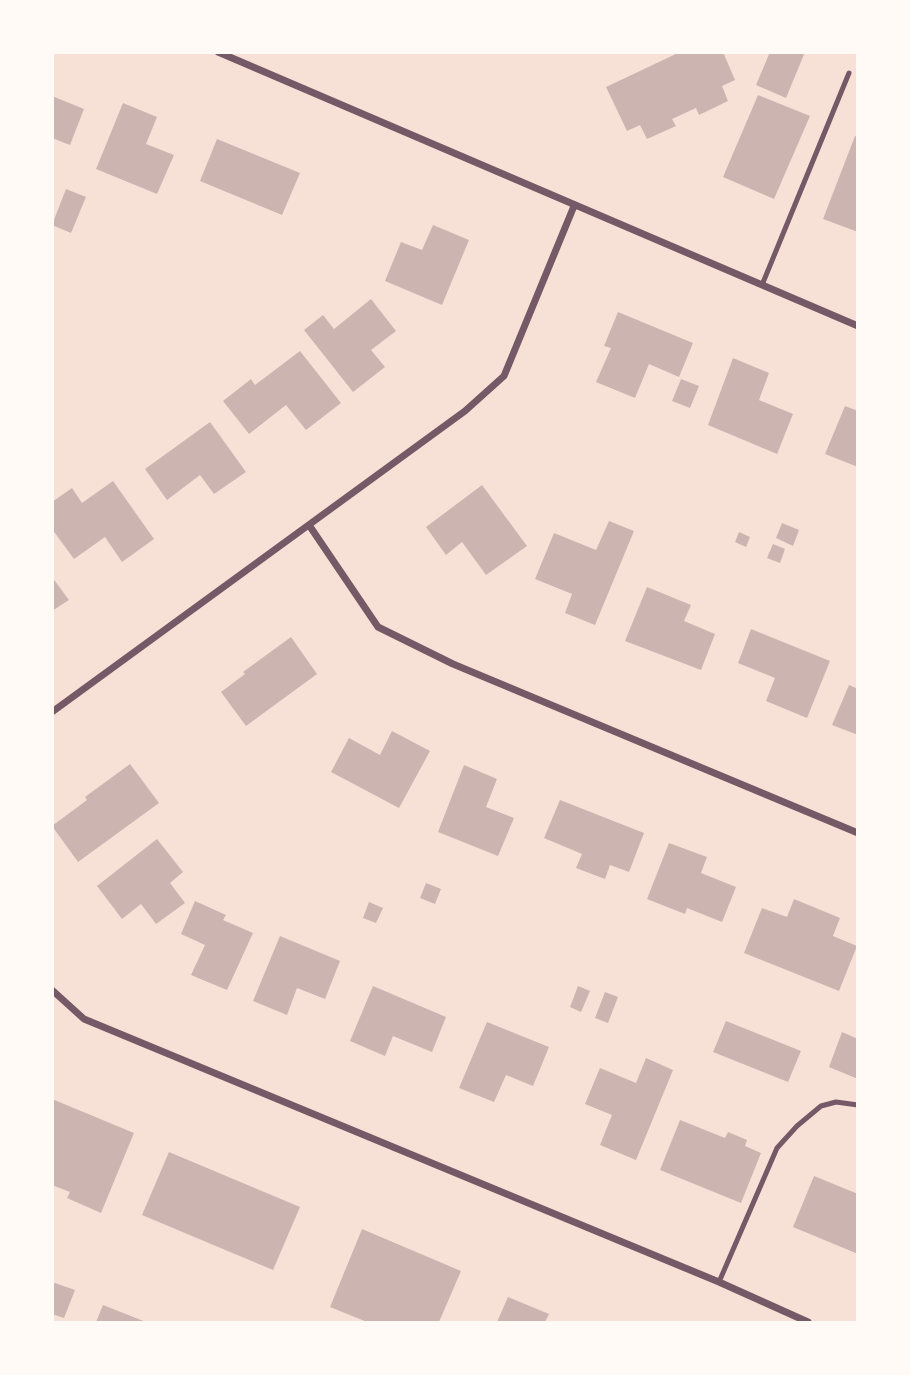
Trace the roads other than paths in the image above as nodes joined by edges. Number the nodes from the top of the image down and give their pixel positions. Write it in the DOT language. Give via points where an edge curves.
graph roads {
  1 [pos="218,52"];
  2 [pos="849,73"];
  3 [pos="574,206"];
  4 [pos="762,285"];
  5 [pos="858,326"];
  6 [pos="309,525"];
  7 [pos="52,712"];
  8 [pos="858,834"];
  9 [pos="52,990"];
  10 [pos="858,1105"];
  11 [pos="719,1282"];
  12 [pos="808,1322"];
  1 -- 3 [label="street"];
  2 -- 4 [label="lane"];
  3 -- 4 [label="street"];
  3 -- 6 [label="street" via="504,376 466,411"];
  4 -- 5 [label="street"];
  6 -- 7 [label="street"];
  6 -- 8 [label="street" via="377,628"];
  9 -- 11 [label="street" via="84,1019"];
  10 -- 11 [label="lane" via="836,1102 821,1106 778,1148"];
  11 -- 12 [label="street"];
}
